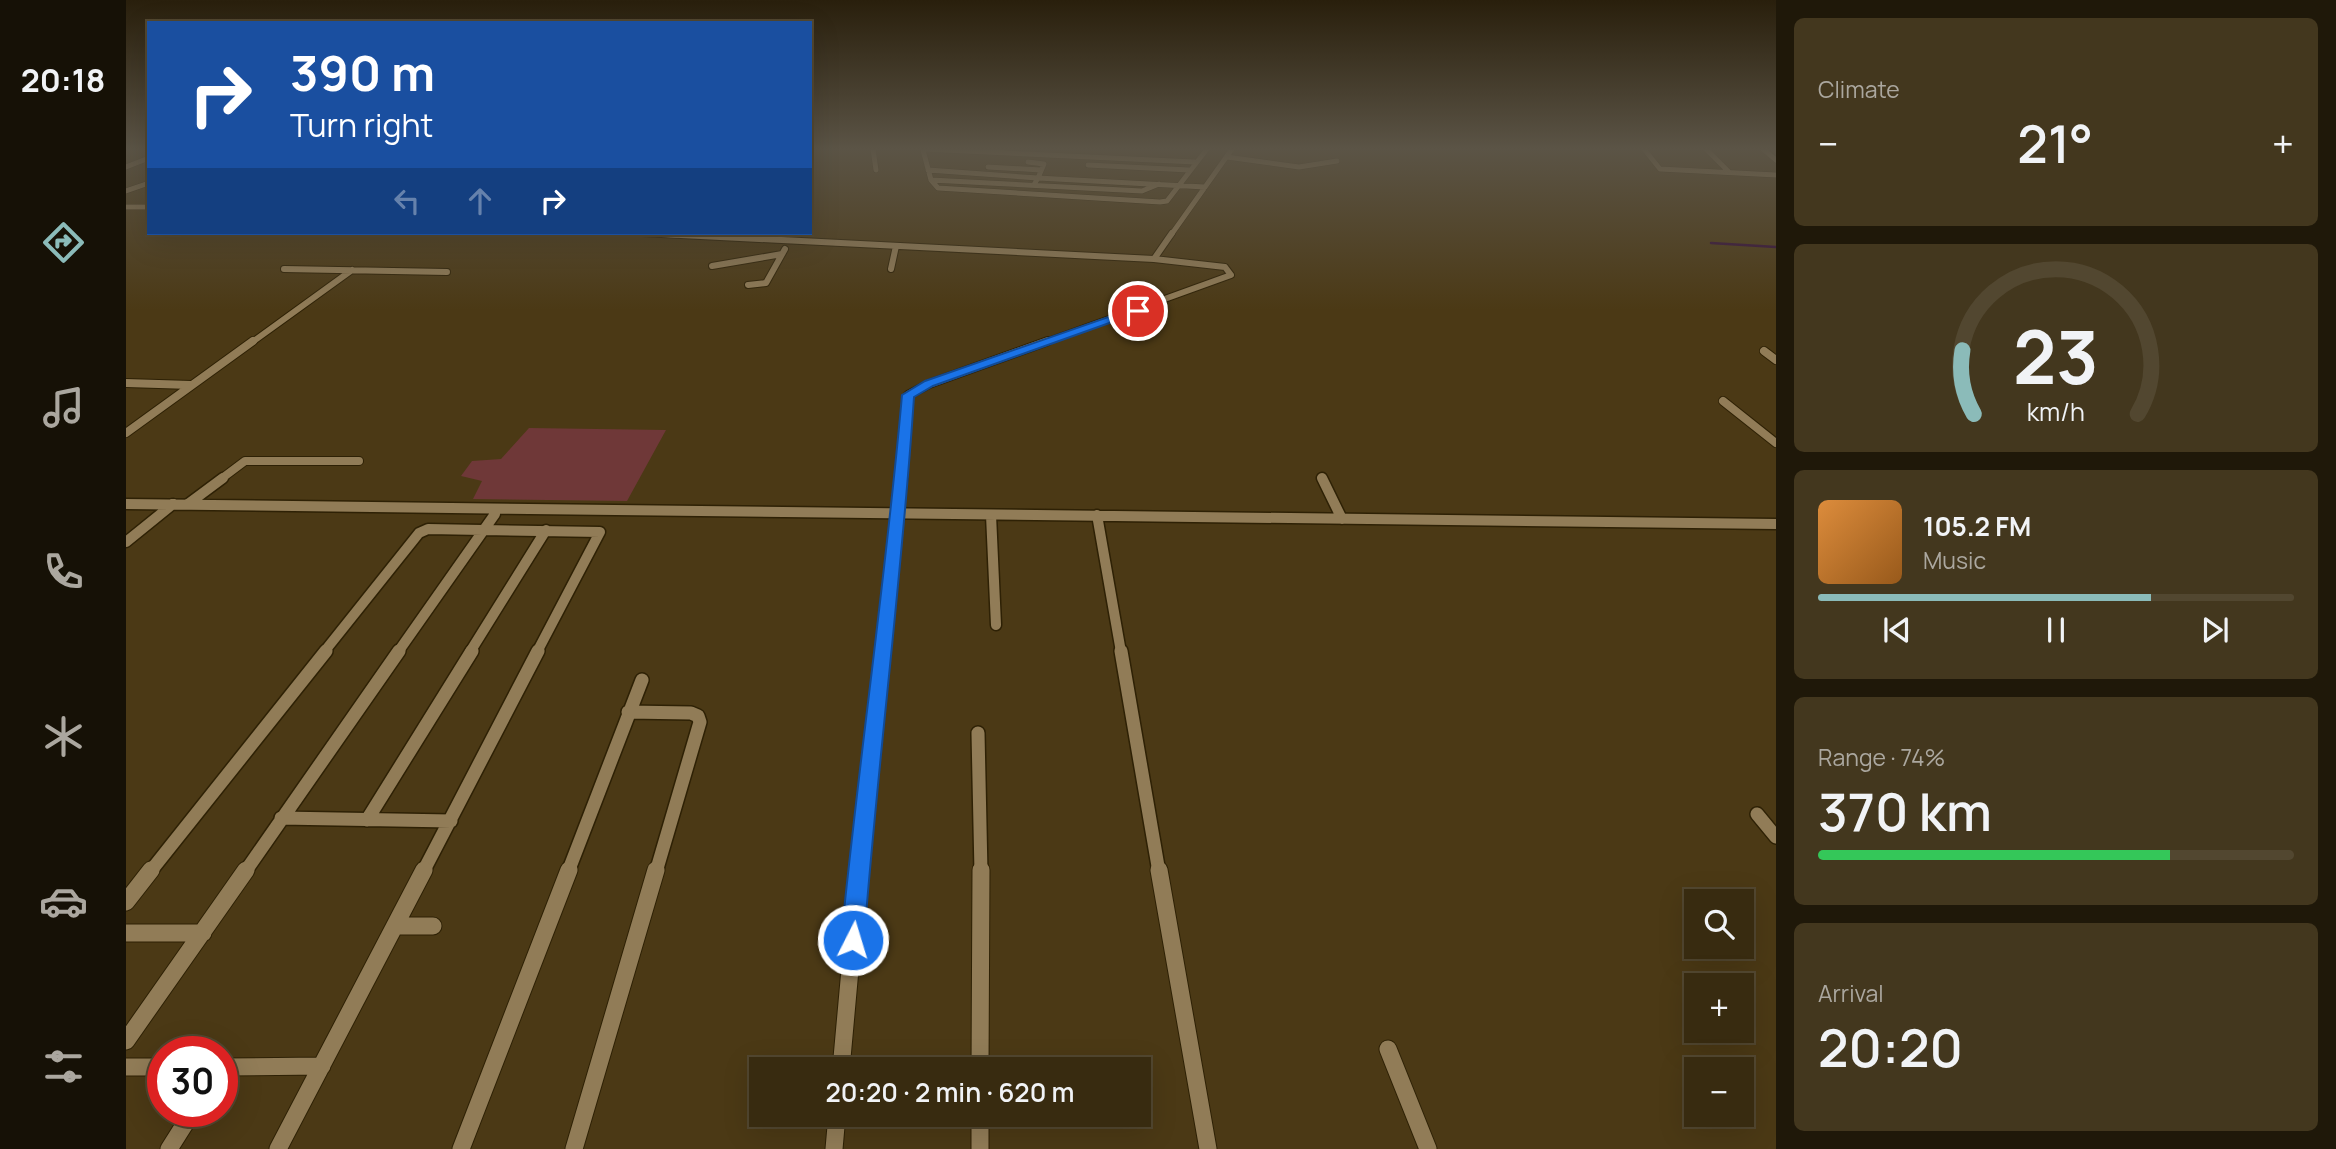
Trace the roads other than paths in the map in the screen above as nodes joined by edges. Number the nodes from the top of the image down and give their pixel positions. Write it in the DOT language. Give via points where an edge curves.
graph roads {
  1 [pos="1194,203"];
  2 [pos="126,206"];
  3 [pos="147,207"];
  4 [pos="679,235"];
  5 [pos="789,240"];
  6 [pos="896,246"];
  7 [pos="782,254"];
  8 [pos="1154,259"];
  9 [pos="712,266"];
  10 [pos="284,269"];
  11 [pos="891,269"];
  12 [pos="352,270"];
  13 [pos="447,272"];
  14 [pos="748,285"];
  15 [pos="1764,352"];
  16 [pos="1776,360"];
  17 [pos="126,383"];
  18 [pos="191,386"];
  19 [pos="1723,401"];
  20 [pos="126,433"];
  21 [pos="1776,443"];
  22 [pos="359,461"];
  23 [pos="1322,478"];
  24 [pos="126,504"];
  25 [pos="173,504"];
  26 [pos="188,505"];
  27 [pos="899,513"];
  28 [pos="495,514"];
  29 [pos="1097,514"];
  30 [pos="992,515"];
  31 [pos="1342,519"];
  32 [pos="1776,524"];
  33 [pos="486,529"];
  34 [pos="546,530"];
  35 [pos="126,542"];
  36 [pos="996,625"];
  37 [pos="642,680"];
  38 [pos="628,712"];
  39 [pos="978,733"];
  40 [pos="1757,814"];
  41 [pos="281,818"];
  42 [pos="367,820"];
  43 [pos="451,821"];
  44 [pos="1776,837"];
  45 [pos="126,902"];
  46 [pos="396,926"];
  47 [pos="433,926"];
  48 [pos="126,933"];
  49 [pos="203,933"];
  50 [pos="126,1041"];
  51 [pos="1388,1049"];
  52 [pos="842,1057"];
  53 [pos="980,1057"];
  54 [pos="322,1066"];
  55 [pos="126,1067"];
  56 [pos="147,1067"];
  57 [pos="238,1067"];
  58 [pos="183,1127"];
  59 [pos="837,1127"];
  60 [pos="980,1127"];
  61 [pos="169,1149"];
  62 [pos="278,1149"];
  63 [pos="461,1149"];
  64 [pos="574,1149"];
  65 [pos="834,1149"];
  66 [pos="979,1149"];
  67 [pos="1208,1149"];
  68 [pos="1428,1149"];
  1 -- 8 [label="street"];
  2 -- 3 [label="street"];
  4 -- 5 [label="street"];
  5 -- 6 [label="street"];
  5 -- 7 [label="street"];
  6 -- 8 [label="street"];
  6 -- 11 [label="street"];
  7 -- 9 [label="street" via="755,255 739,264"];
  7 -- 14 [label="street" via="766,283"];
  8 -- 27 [label="street" via="1225,267 1232,273 911,392"];
  10 -- 12 [label="street"];
  12 -- 13 [label="street"];
  12 -- 18 [label="street"];
  15 -- 16 [label="street"];
  17 -- 18 [label="street"];
  18 -- 20 [label="street"];
  19 -- 21 [label="street"];
  22 -- 26 [label="street" via="244,461"];
  23 -- 31 [label="street"];
  24 -- 25 [label="street"];
  25 -- 26 [label="street"];
  25 -- 35 [label="street"];
  26 -- 27 [label="street"];
  27 -- 30 [label="street"];
  27 -- 52 [label="street" via="866,786"];
  28 -- 33 [label="street"];
  29 -- 30 [label="street"];
  29 -- 31 [label="street"];
  29 -- 67 [label="street"];
  30 -- 36 [label="street"];
  31 -- 32 [label="street"];
  33 -- 34 [label="street"];
  33 -- 41 [label="street"];
  33 -- 45 [label="street" via="428,528 419,533"];
  34 -- 42 [label="street"];
  34 -- 43 [label="street" via="602,534"];
  37 -- 38 [label="street"];
  38 -- 63 [label="street"];
  38 -- 64 [label="street" via="691,713 699,722"];
  39 -- 53 [label="street"];
  40 -- 44 [label="street"];
  41 -- 42 [label="street"];
  41 -- 49 [label="street"];
  42 -- 43 [label="street"];
  43 -- 46 [label="street"];
  46 -- 47 [label="street"];
  46 -- 54 [label="street"];
  48 -- 49 [label="street"];
  49 -- 50 [label="street"];
  51 -- 68 [label="street"];
  54 -- 57 [label="street"];
  54 -- 62 [label="street"];
  55 -- 56 [label="street"];
  58 -- 61 [label="street"];
  59 -- 65 [label="street"];
  60 -- 66 [label="street"];
}
